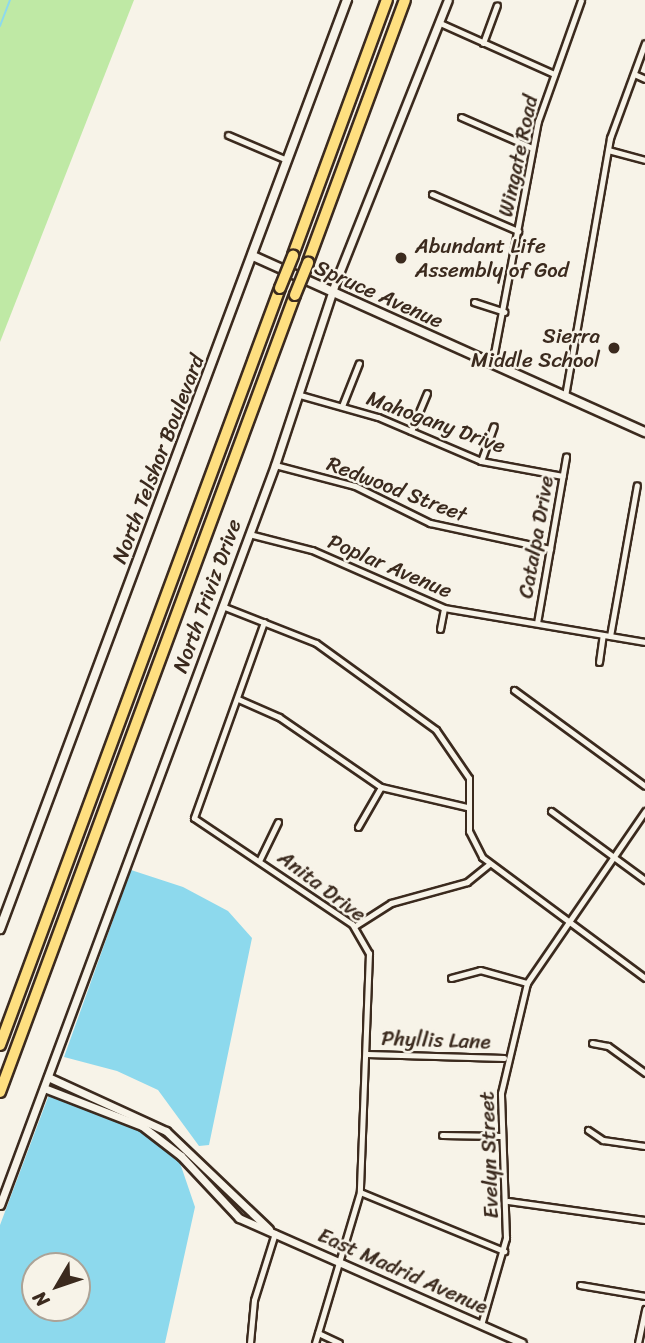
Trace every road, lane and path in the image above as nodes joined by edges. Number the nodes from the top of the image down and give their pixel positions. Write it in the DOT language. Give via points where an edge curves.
graph roads {
  1 [pos="346,0"];
  2 [pos="387,0"];
  3 [pos="405,0"];
  4 [pos="448,0"];
  5 [pos="581,0"];
  6 [pos="497,5"];
  7 [pos="440,23"];
  8 [pos="483,43"];
  9 [pos="645,43"];
  10 [pos="554,74"];
  11 [pos="634,74"];
  12 [pos="645,79"];
  13 [pos="461,117"];
  14 [pos="228,135"];
  15 [pos="533,148"];
  16 [pos="608,150"];
  17 [pos="287,160"];
  18 [pos="645,160"];
  19 [pos="432,194"];
  20 [pos="518,231"];
  21 [pos="253,256"];
  22 [pos="333,293"];
  23 [pos="474,302"];
  24 [pos="504,312"];
  25 [pos="359,363"];
  26 [pos="492,364"];
  27 [pos="427,393"];
  28 [pos="300,395"];
  29 [pos="565,396"];
  30 [pos="342,406"];
  31 [pos="494,426"];
  32 [pos="411,431"];
  33 [pos="645,432"];
  34 [pos="566,456"];
  35 [pos="481,461"];
  36 [pos="275,465"];
  37 [pos="563,476"];
  38 [pos="637,485"];
  39 [pos="249,534"];
  40 [pos="550,548"];
  41 [pos="222,606"];
  42 [pos="444,608"];
  43 [pos="264,622"];
  44 [pos="537,623"];
  45 [pos="440,629"];
  46 [pos="607,635"];
  47 [pos="645,642"];
  48 [pos="598,662"];
  49 [pos="514,690"];
  50 [pos="238,699"];
  51 [pos="645,786"];
  52 [pos="381,787"];
  53 [pos="467,807"];
  54 [pos="551,811"];
  55 [pos="645,811"];
  56 [pos="278,822"];
  57 [pos="358,827"];
  58 [pos="612,856"];
  59 [pos="260,859"];
  60 [pos="489,864"];
  61 [pos="645,880"];
  62 [pos="565,920"];
  63 [pos="355,926"];
  64 [pos="0,929"];
  65 [pos="451,978"];
  66 [pos="645,978"];
  67 [pos="527,983"];
  68 [pos="592,1043"];
  69 [pos="0,1045"];
  70 [pos="367,1054"];
  71 [pos="504,1058"];
  72 [pos="645,1073"];
  73 [pos="48,1077"];
  74 [pos="44,1088"];
  75 [pos="0,1092"];
  76 [pos="587,1129"];
  77 [pos="443,1135"];
  78 [pos="501,1136"];
  79 [pos="645,1146"];
  80 [pos="360,1192"];
  81 [pos="508,1201"];
  82 [pos="0,1205"];
  83 [pos="645,1220"];
  84 [pos="272,1231"];
  85 [pos="504,1251"];
  86 [pos="341,1262"];
  87 [pos="580,1285"];
  88 [pos="645,1296"];
  89 [pos="645,1309"];
  90 [pos="481,1325"];
  91 [pos="318,1333"];
  92 [pos="250,1343"];
  93 [pos="315,1343"];
  94 [pos="339,1343"];
  95 [pos="522,1343"];
  96 [pos="638,1343"];
  1 -- 17 [label="main road, North Telshor Boulevard"];
  2 -- 69 [label="highway, bridge"];
  3 -- 75 [label="highway, bridge"];
  4 -- 7 [label="street, North Triviz Drive"];
  5 -- 10 [label="street, Wingate Road"];
  6 -- 8 [label="street"];
  7 -- 8 [label="street"];
  7 -- 22 [label="street, North Triviz Drive"];
  8 -- 10 [label="street"];
  9 -- 11 [label="street"];
  10 -- 15 [label="street, Wingate Road"];
  11 -- 12 [label="street"];
  11 -- 16 [label="street"];
  13 -- 15 [label="street"];
  14 -- 17 [label="street"];
  15 -- 20 [label="street, Wingate Road"];
  16 -- 18 [label="street"];
  16 -- 29 [label="street"];
  17 -- 21 [label="main road, North Telshor Boulevard"];
  19 -- 20 [label="street"];
  20 -- 24 [label="street, Wingate Road"];
  21 -- 22 [label="main road, Spruce Avenue"];
  21 -- 64 [label="main road, North Telshor Boulevard"];
  22 -- 26 [label="main road, Spruce Avenue"];
  22 -- 28 [label="street, North Triviz Drive"];
  23 -- 24 [label="street"];
  24 -- 26 [label="street, Wingate Road"];
  25 -- 30 [label="street"];
  26 -- 29 [label="main road, Spruce Avenue"];
  27 -- 32 [label="street"];
  28 -- 30 [label="street, Mahogany Drive"];
  28 -- 36 [label="street, North Triviz Drive"];
  29 -- 33 [label="main road, Spruce Avenue"];
  30 -- 32 [label="street, Mahogany Drive"];
  31 -- 35 [label="street"];
  32 -- 35 [label="street, Mahogany Drive"];
  34 -- 37 [label="street, Catalpa Drive"];
  35 -- 37 [label="street, Mahogany Drive"];
  36 -- 39 [label="street, North Triviz Drive"];
  36 -- 40 [label="street, Redwood Street" via="355,486 430,523"];
  37 -- 40 [label="street, Catalpa Drive"];
  38 -- 46 [label="street"];
  39 -- 41 [label="street, North Triviz Drive"];
  39 -- 42 [label="street, Poplar Avenue" via="312,550"];
  40 -- 44 [label="street, Catalpa Drive"];
  41 -- 43 [label="street"];
  41 -- 73 [label="street, North Triviz Drive"];
  42 -- 44 [label="street, Poplar Avenue"];
  42 -- 45 [label="street"];
  43 -- 50 [label="street, Anita Drive"];
  43 -- 53 [label="street" via="321,646 436,730 469,778"];
  44 -- 46 [label="street, Poplar Avenue"];
  46 -- 47 [label="street, Poplar Avenue"];
  46 -- 48 [label="street"];
  49 -- 51 [label="street"];
  50 -- 52 [label="street" via="279,717"];
  50 -- 59 [label="street, Anita Drive" via="194,818"];
  52 -- 53 [label="street"];
  52 -- 57 [label="street"];
  53 -- 60 [label="street" via="472,840"];
  54 -- 58 [label="street"];
  55 -- 58 [label="street, Evelyn Street"];
  56 -- 59 [label="street"];
  58 -- 61 [label="street"];
  58 -- 62 [label="street, Evelyn Street"];
  59 -- 63 [label="street, Anita Drive"];
  60 -- 62 [label="street"];
  60 -- 63 [label="street" via="467,881 391,903"];
  62 -- 66 [label="street"];
  62 -- 67 [label="street, Evelyn Street"];
  63 -- 70 [label="street, Anita Drive" via="370,962"];
  65 -- 67 [label="street" via="480,970"];
  67 -- 71 [label="street, Evelyn Street"];
  68 -- 72 [label="street" via="608,1046"];
  70 -- 71 [label="street, Phyllis Lane"];
  70 -- 80 [label="street, Anita Drive"];
  71 -- 78 [label="street, Evelyn Street"];
  73 -- 74 [label="street, North Triviz Drive"];
  73 -- 84 [label="street, East Madrid Avenue" via="166,1131"];
  74 -- 82 [label="street, North Triviz Drive"];
  74 -- 84 [label="street, East Madrid Avenue" via="142,1126 181,1156 220,1203"];
  76 -- 79 [label="street" via="603,1140"];
  77 -- 78 [label="street"];
  78 -- 81 [label="street, Evelyn Street"];
  80 -- 85 [label="street"];
  80 -- 86 [label="street, Anita Drive"];
  81 -- 83 [label="street"];
  81 -- 85 [label="street, Evelyn Street"];
  84 -- 86 [label="street, East Madrid Avenue"];
  84 -- 92 [label="street" via="254,1300"];
  85 -- 90 [label="street, Evelyn Street"];
  86 -- 90 [label="street, East Madrid Avenue"];
  86 -- 91 [label="street, Anita Drive"];
  87 -- 88 [label="street"];
  89 -- 96 [label="street"];
  90 -- 95 [label="street, East Madrid Avenue"];
  91 -- 93 [label="street, Anita Drive"];
  91 -- 94 [label="street"];
}
